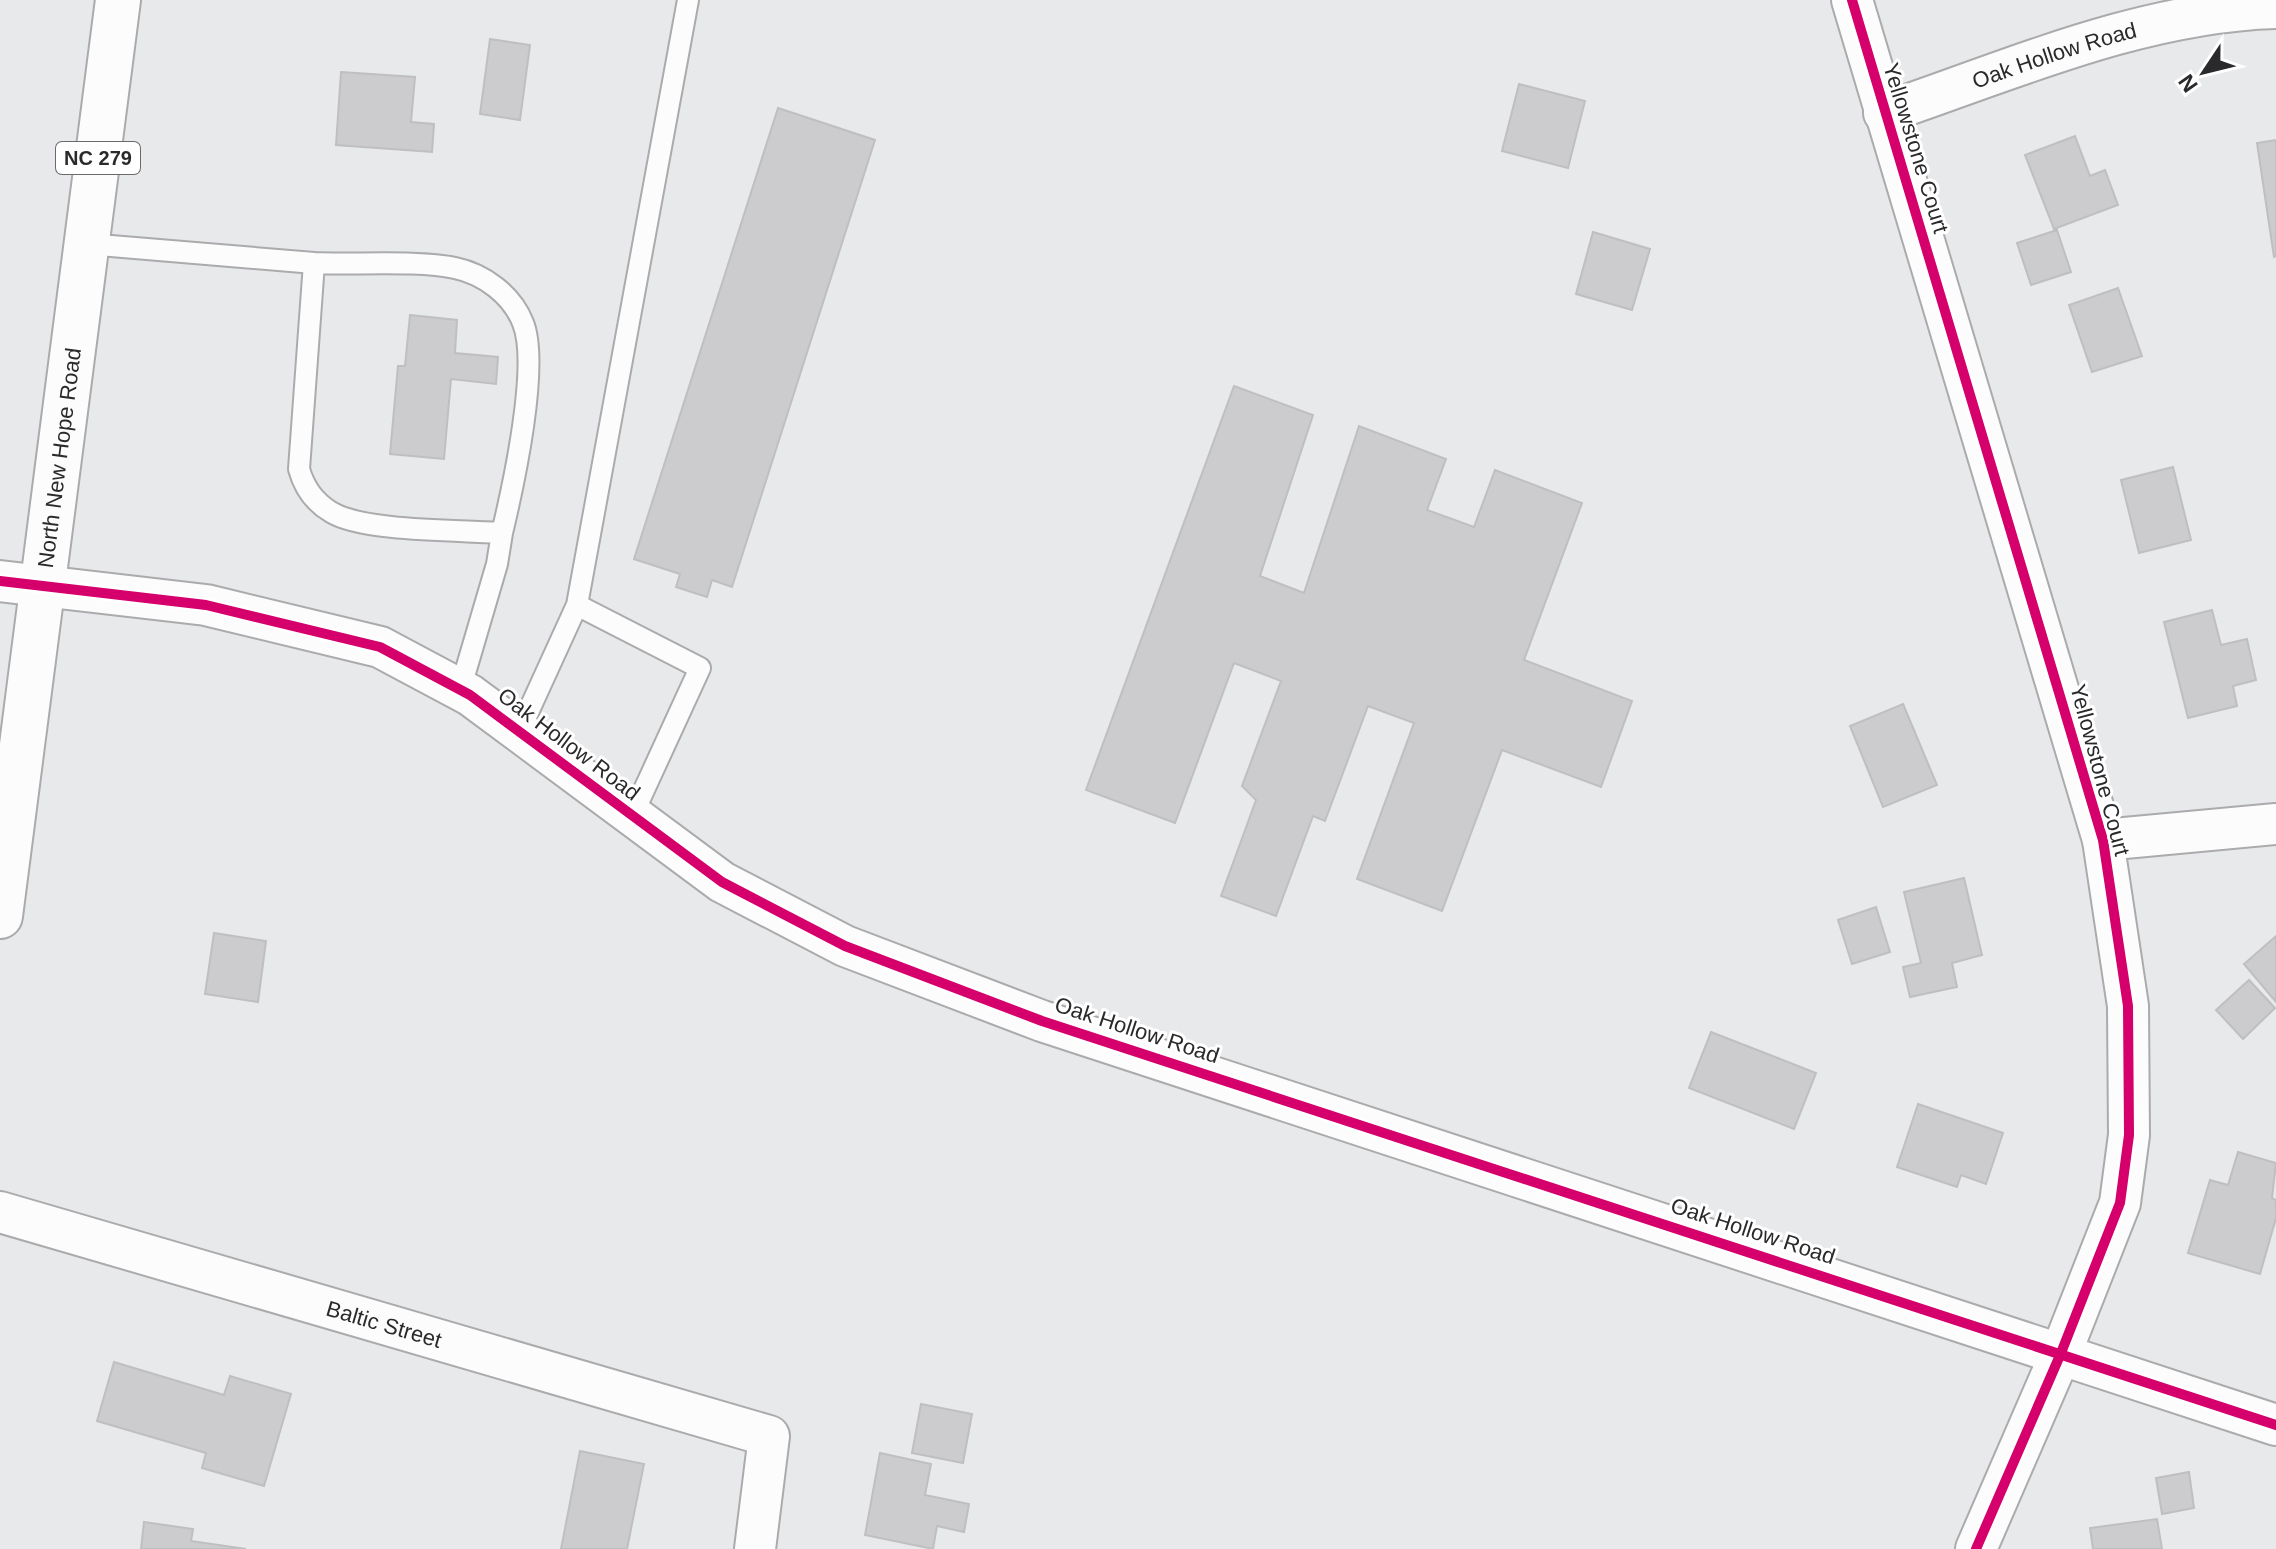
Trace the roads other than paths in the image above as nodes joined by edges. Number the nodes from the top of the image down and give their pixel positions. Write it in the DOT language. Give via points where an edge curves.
graph roads {
  1 [pos="118,0"];
  2 [pos="688,0"];
  3 [pos="1852,0"];
  4 [pos="2276,8"];
  5 [pos="1884,113"];
  6 [pos="87,244"];
  7 [pos="314,263"];
  8 [pos="502,533"];
  9 [pos="20,583"];
  10 [pos="577,605"];
  11 [pos="460,690"];
  12 [pos="519,732"];
  13 [pos="632,816"];
  14 [pos="2276,824"];
  15 [pos="2103,840"];
  16 [pos="0,916"];
  17 [pos="0,1212"];
  18 [pos="2061,1353"];
  19 [pos="2276,1425"];
  20 [pos="755,1549"];
  21 [pos="1976,1549"];
  1 -- 6 [label="main road, North New Hope Road / NC 279"];
  2 -- 10 [label="lane"];
  3 -- 5 [label="street, Yellowstone Court"];
  4 -- 5 [label="street, Oak Hollow Road" via="2222,9 2119,34"];
  5 -- 15 [label="street, Yellowstone Court"];
  6 -- 7 [label="lane"];
  6 -- 9 [label="main road, North New Hope Road / NC 279"];
  7 -- 8 [label="lane" via="299,469 304,486 332,513 359,522"];
  7 -- 8 [label="lane" via="453,267 479,276 509,297 524,324 529,354 518,468"];
  8 -- 11 [label="lane"];
  9 -- 11 [label="street, Oak Hollow Road" via="206,605 380,647"];
  9 -- 16 [label="main road, North New Hope Road / NC 279"];
  10 -- 12 [label="lane"];
  10 -- 13 [label="lane" via="700,668"];
  11 -- 12 [label="street, Oak Hollow Road"];
  12 -- 13 [label="street, Oak Hollow Road"];
  13 -- 18 [label="street, Oak Hollow Road" via="722,882 845,946 1042,1021"];
  14 -- 15 [label="street"];
  15 -- 18 [label="street, Yellowstone Court" via="2128,1006 2129,1135 2120,1203"];
  17 -- 20 [label="street, Baltic Street" via="769,1436"];
  18 -- 19 [label="street, Oak Hollow Road"];
  18 -- 21 [label="street, Yellowstone Court"];
}
